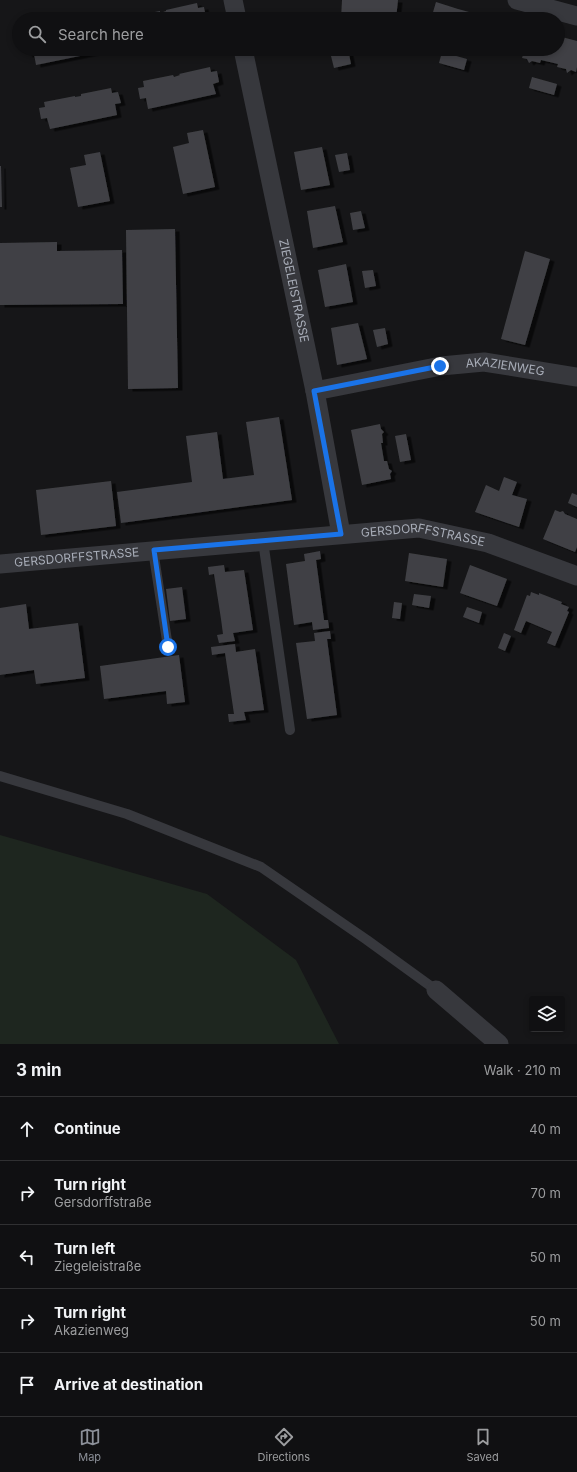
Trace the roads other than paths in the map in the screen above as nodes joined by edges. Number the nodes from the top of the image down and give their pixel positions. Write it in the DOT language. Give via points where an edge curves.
graph roads {
  1 [pos="233,0"];
  2 [pos="517,0"];
  3 [pos="235,12"];
  4 [pos="562,12"];
  5 [pos="565,13"];
  6 [pos="577,16"];
  7 [pos="244,56"];
  8 [pos="577,377"];
  9 [pos="314,391"];
  10 [pos="341,534"];
  11 [pos="263,541"];
  12 [pos="154,550"];
  13 [pos="0,564"];
  14 [pos="577,576"];
  15 [pos="168,647"];
  16 [pos="290,730"];
  17 [pos="0,776"];
  18 [pos="436,990"];
  19 [pos="499,1044"];
  1 -- 3 [label="street"];
  2 -- 4 [label="street"];
  5 -- 6 [label="street"];
  7 -- 9 [label="street, ZIEGELEISTRASSE"];
  8 -- 9 [label="street, AKAZIENWEG" via="484,362 440,366"];
  9 -- 10 [label="street, ZIEGELEISTRASSE"];
  10 -- 11 [label="street, GERSDORFFSTRASSE"];
  10 -- 14 [label="street, GERSDORFFSTRASSE" via="419,528 488,543"];
  11 -- 12 [label="street, GERSDORFFSTRASSE"];
  11 -- 16 [label="lane"];
  12 -- 13 [label="street, GERSDORFFSTRASSE"];
  12 -- 15 [label="lane"];
  17 -- 18 [label="lane" via="127,814 261,867"];
  18 -- 19 [label="street"];
}
